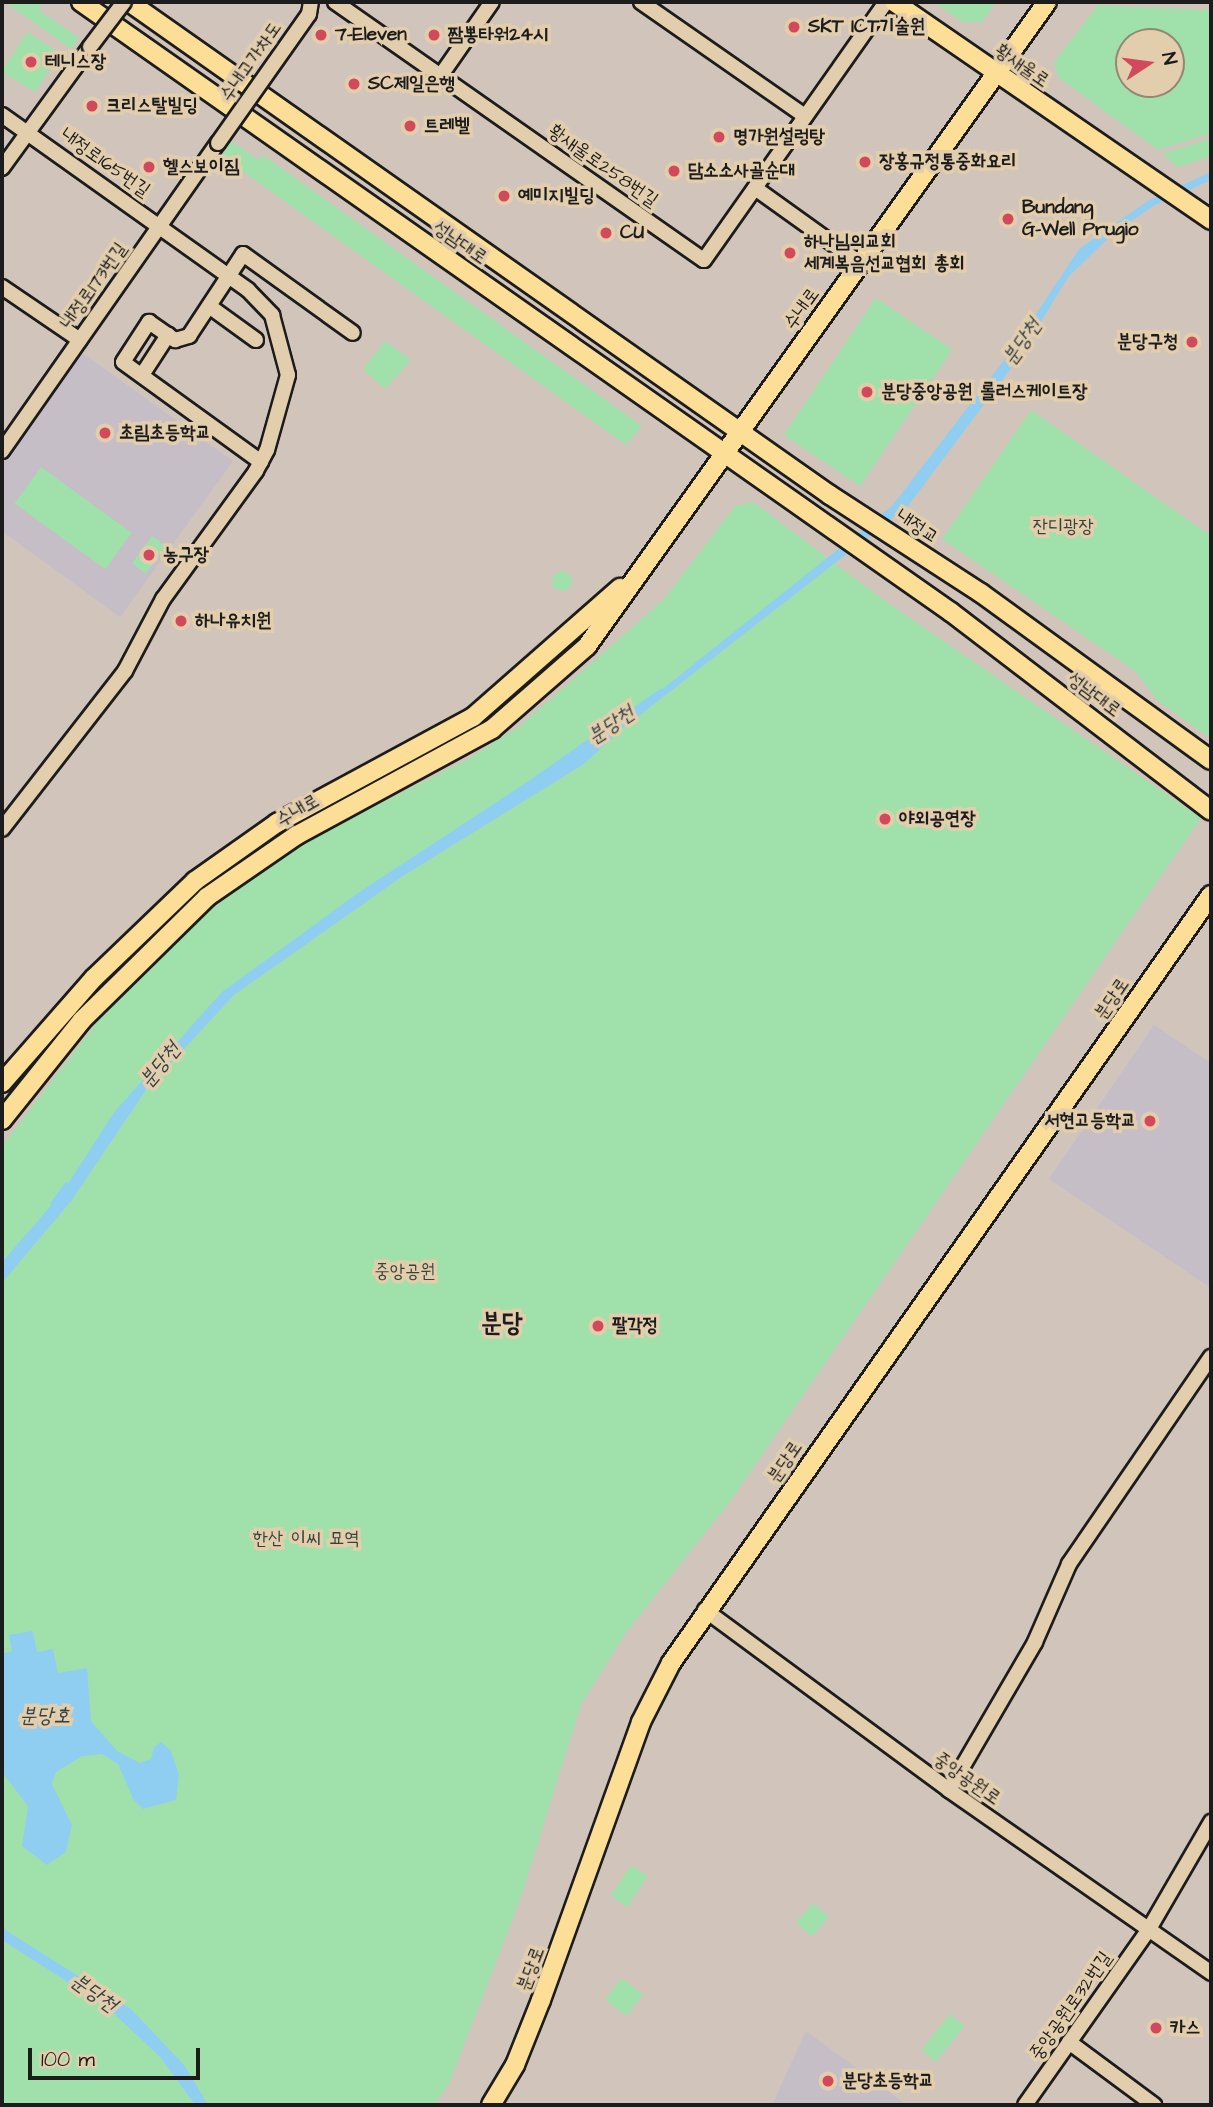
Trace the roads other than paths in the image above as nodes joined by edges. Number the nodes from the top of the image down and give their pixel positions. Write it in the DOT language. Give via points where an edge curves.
graph roads {
  1 [pos="81,2"];
  2 [pos="126,2"];
  3 [pos="311,2"];
  4 [pos="335,2"];
  5 [pos="492,2"];
  6 [pos="642,2"];
  7 [pos="886,2"];
  8 [pos="894,2"];
  9 [pos="1047,2"];
  10 [pos="441,75"];
  11 [pos="996,75"];
  12 [pos="2,115"];
  13 [pos="805,116"];
  14 [pos="27,132"];
  15 [pos="218,144"];
  16 [pos="2,168"];
  17 [pos="755,188"];
  18 [pos="1207,218"];
  19 [pos="160,226"];
  20 [pos="861,264"];
  21 [pos="229,275"];
  22 [pos="2,287"];
  23 [pos="209,306"];
  24 [pos="353,333"];
  25 [pos="168,335"];
  26 [pos="80,340"];
  27 [pos="256,340"];
  28 [pos="142,375"];
  29 [pos="739,431"];
  30 [pos="2,451"];
  31 [pos="724,455"];
  32 [pos="261,462"];
  33 [pos="830,495"];
  34 [pos="639,572"];
  35 [pos="981,593"];
  36 [pos="1211,760"];
  37 [pos="1211,811"];
  38 [pos="2,829"];
  39 [pos="1211,895"];
  40 [pos="2,1083"];
  41 [pos="2,1120"];
  42 [pos="1211,1357"];
  43 [pos="705,1610"];
  44 [pos="949,1790"];
  45 [pos="1211,1822"];
  46 [pos="1149,1929"];
  47 [pos="1211,1973"];
  48 [pos="1069,2042"];
  49 [pos="491,2105"];
  50 [pos="1025,2105"];
  51 [pos="1154,2105"];
  1 -- 31 [label="main road, 성남대로"];
  2 -- 14 [label="street, 내정로165번길, bridge"];
  2 -- 29 [label="main road, 성남대로"];
  3 -- 15 [label="street, 수내고가차도, bridge" via="309,14"];
  4 -- 10 [label="street, 황새울로258번길"];
  5 -- 10 [label="street"];
  6 -- 13 [label="street"];
  7 -- 13 [label="street, 황새울로258번길"];
  8 -- 11 [label="main road, 황새울로"];
  9 -- 11 [label="main road, 수내로"];
  10 -- 17 [label="street, 황새울로258번길" via="704,260"];
  11 -- 18 [label="main road, 황새울로"];
  11 -- 20 [label="main road, 수내로"];
  12 -- 14 [label="street"];
  13 -- 17 [label="street, 황새울로258번길"];
  14 -- 16 [label="street, 내정로165번길"];
  14 -- 19 [label="street, 내정로165번길"];
  15 -- 19 [label="street, 내정로173번길"];
  17 -- 20 [label="street"];
  19 -- 21 [label="street, 내정로165번길"];
  19 -- 26 [label="street, 내정로173번길"];
  20 -- 29 [label="main road, 수내로"];
  21 -- 23 [label="street"];
  21 -- 24 [label="street" via="243,254"];
  21 -- 32 [label="street, 내정로165번길" via="272,315 288,363"];
  22 -- 26 [label="street"];
  23 -- 25 [label="street" via="189,336 176,340"];
  23 -- 27 [label="street"];
  25 -- 28 [label="street"];
  25 -- 28 [label="street" via="144,319 123,362"];
  26 -- 30 [label="street, 내정로173번길"];
  28 -- 32 [label="street"];
  29 -- 31 [label="main road, 수내로"];
  29 -- 33 [label="main road, 성남대로"];
  31 -- 34 [label="main road, 수내로"];
  31 -- 37 [label="main road, 성남대로" via="951,612"];
  32 -- 38 [label="street, 내정로165번길" via="163,599 125,671"];
  33 -- 35 [label="main road, 내정교"];
  34 -- 40 [label="main road, 수내로" via="472,717 277,823 195,881 94,978"];
  34 -- 41 [label="main road, 수내로" via="587,646 523,706 462,748 281,844 180,919 82,1020"];
  35 -- 36 [label="main road, 성남대로"];
  39 -- 43 [label="main road, 분당로"];
  42 -- 44 [label="street" via="1069,1564 1035,1642"];
  43 -- 44 [label="street, 중앙공원로"];
  43 -- 49 [label="main road, 분당로" via="641,1722 541,2000 515,2065"];
  44 -- 46 [label="street, 중앙공원로"];
  45 -- 46 [label="street, 중앙공원로32번길"];
  46 -- 47 [label="street, 중앙공원로"];
  46 -- 48 [label="street, 중앙공원로32번길"];
  48 -- 50 [label="street, 중앙공원로32번길"];
  48 -- 51 [label="street"];
}
